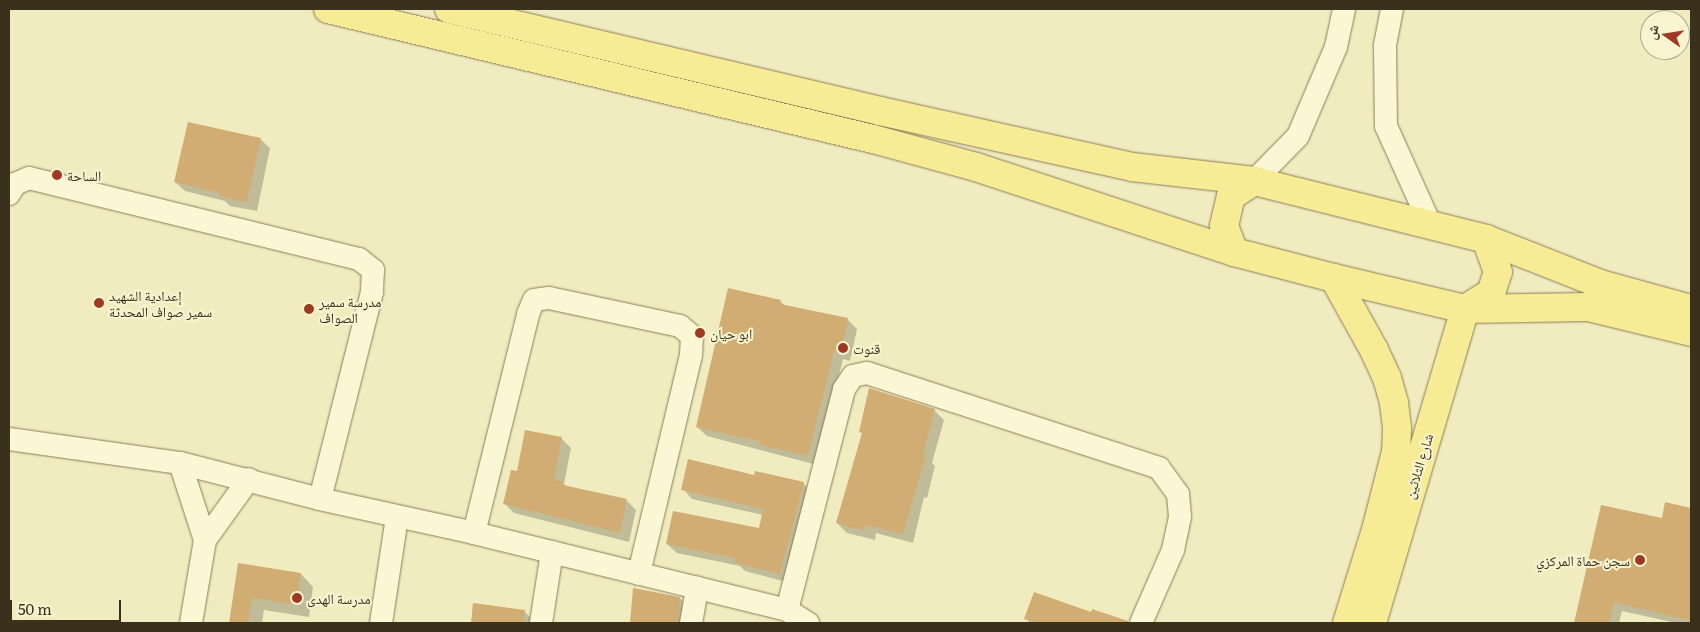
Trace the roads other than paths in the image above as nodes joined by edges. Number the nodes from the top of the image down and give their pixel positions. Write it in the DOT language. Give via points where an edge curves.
graph roads {
  1 [pos="328,9"];
  2 [pos="449,9"];
  3 [pos="1344,9"];
  4 [pos="1392,9"];
  5 [pos="1254,181"];
  6 [pos="9,194"];
  7 [pos="1430,224"];
  8 [pos="1486,239"];
  9 [pos="1234,252"];
  10 [pos="1334,278"];
  11 [pos="1466,308"];
  12 [pos="1691,309"];
  13 [pos="1691,332"];
  14 [pos="9,439"];
  15 [pos="180,463"];
  16 [pos="249,479"];
  17 [pos="320,499"];
  18 [pos="397,517"];
  19 [pos="474,533"];
  20 [pos="205,540"];
  21 [pos="552,552"];
  22 [pos="638,574"];
  23 [pos="697,588"];
  24 [pos="787,610"];
  25 [pos="191,623"];
  26 [pos="381,623"];
  27 [pos="541,623"];
  28 [pos="691,623"];
  29 [pos="808,623"];
  30 [pos="1141,623"];
  31 [pos="1347,623"];
  32 [pos="1372,623"];
  1 -- 9 [label="main road" via="976,167"];
  2 -- 5 [label="main road" via="1132,167"];
  3 -- 5 [label="street" via="1336,47 1298,136"];
  4 -- 7 [label="street" via="1385,46 1386,126"];
  5 -- 7 [label="main road"];
  5 -- 9 [label="main road" via="1231,196 1224,226"];
  6 -- 17 [label="street" via="15,184 29,178 359,259 372,270 372,292"];
  7 -- 8 [label="main road"];
  8 -- 11 [label="main road" via="1498,272 1491,293"];
  8 -- 12 [label="main road" via="1600,284"];
  9 -- 10 [label="main road"];
  10 -- 11 [label="main road"];
  10 -- 31 [label="main road" via="1387,378 1397,428 1396,452"];
  11 -- 13 [label="main road" via="1588,307"];
  11 -- 32 [label="main road, شارع الثلاثين"];
  14 -- 15 [label="street"];
  15 -- 16 [label="street"];
  15 -- 20 [label="street"];
  16 -- 17 [label="street"];
  16 -- 20 [label="street"];
  17 -- 18 [label="street"];
  18 -- 19 [label="street"];
  18 -- 26 [label="street"];
  19 -- 21 [label="street"];
  19 -- 22 [label="street" via="534,300 549,298 680,326 692,336 691,355"];
  20 -- 25 [label="street"];
  21 -- 22 [label="street"];
  21 -- 27 [label="street"];
  22 -- 23 [label="street"];
  23 -- 24 [label="street"];
  23 -- 28 [label="street"];
  24 -- 29 [label="street"];
  24 -- 30 [label="street" via="844,389 853,376 867,373 1159,468 1178,494 1180,517 1173,550"];
}
